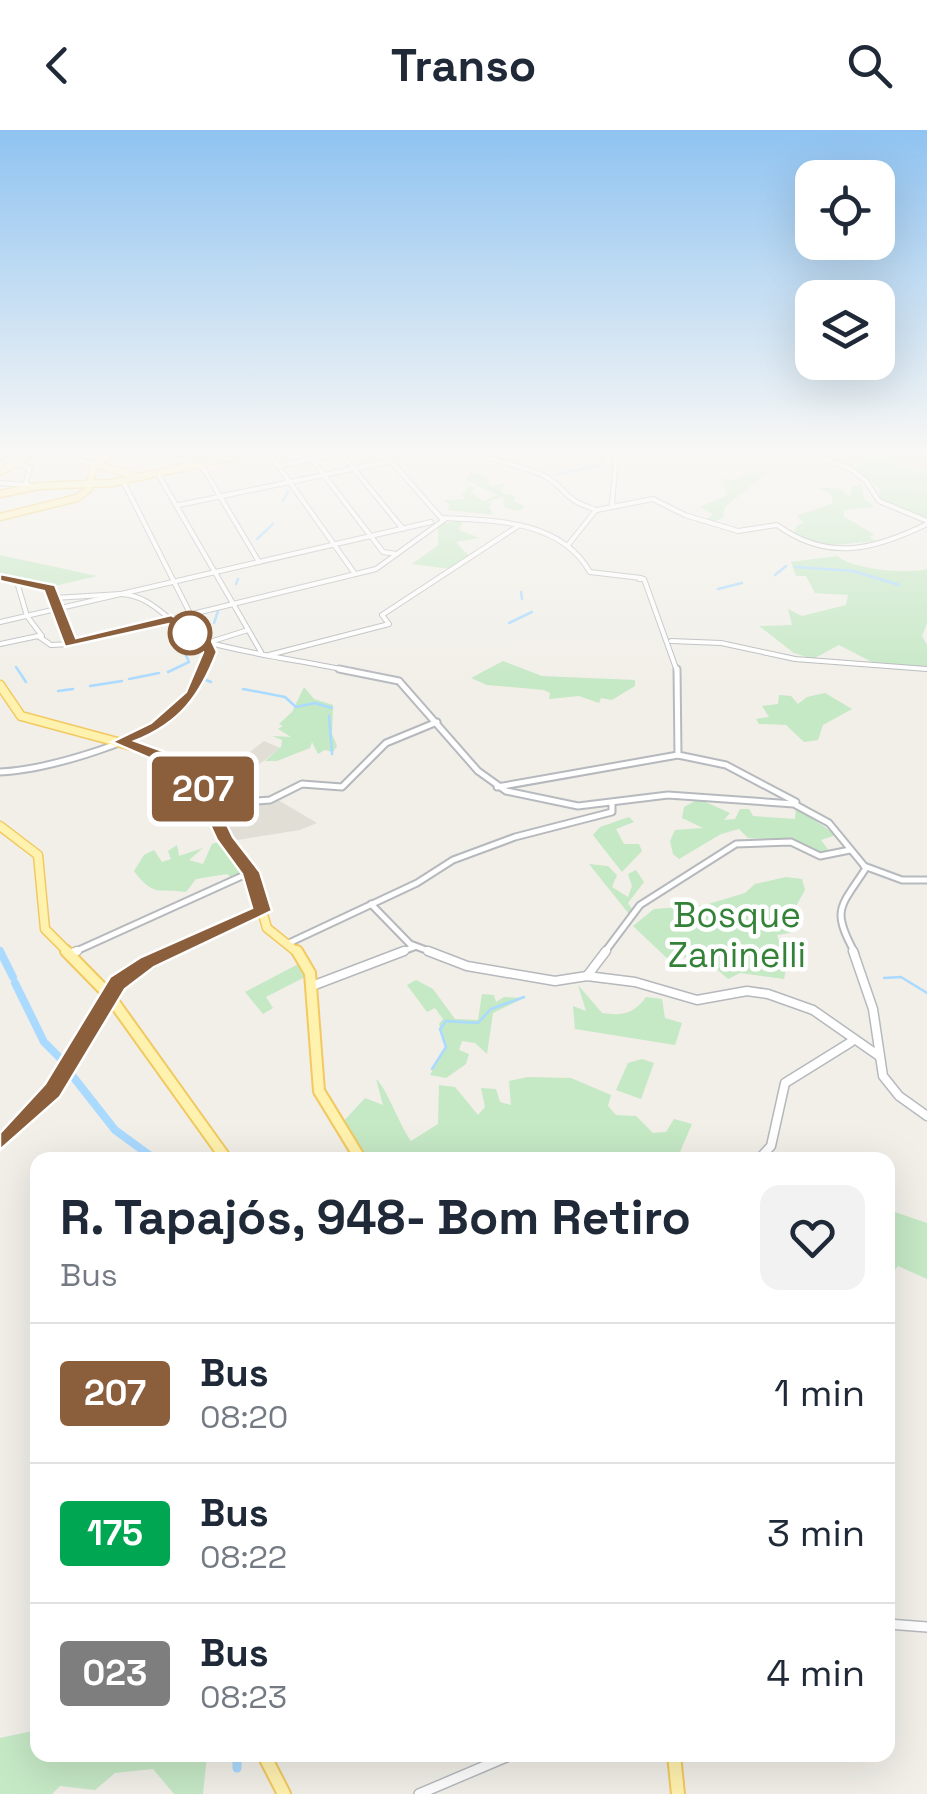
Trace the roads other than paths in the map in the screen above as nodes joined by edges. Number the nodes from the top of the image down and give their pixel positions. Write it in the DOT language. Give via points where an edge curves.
graph roads {
  1 [pos="151,531"];
  2 [pos="193,531"];
  3 [pos="240,531"];
  4 [pos="323,531"];
  5 [pos="367,531"];
  6 [pos="395,531"];
  7 [pos="425,531"];
  8 [pos="511,531"];
  9 [pos="529,531"];
  10 [pos="580,531"];
  11 [pos="786,531"];
  12 [pos="911,531"];
  13 [pos="371,536"];
  14 [pos="333,545"];
  15 [pos="568,548"];
  16 [pos="397,554"];
  17 [pos="258,562"];
  18 [pos="216,572"];
  19 [pos="355,574"];
  20 [pos="0,578"];
  21 [pos="16,581"];
  22 [pos="174,581"];
  23 [pos="131,592"];
  24 [pos="117,594"];
  25 [pos="54,598"];
  26 [pos="234,604"];
  27 [pos="58,608"];
  28 [pos="191,614"];
  29 [pos="28,616"];
  30 [pos="171,619"];
  31 [pos="0,622"];
  32 [pos="249,630"];
  33 [pos="197,634"];
  34 [pos="41,635"];
  35 [pos="204,640"];
  36 [pos="671,641"];
  37 [pos="212,642"];
  38 [pos="0,644"];
  39 [pos="70,644"];
  40 [pos="210,652"];
  41 [pos="261,652"];
  42 [pos="927,668"];
  43 [pos="0,686"];
  44 [pos="437,722"];
  45 [pos="120,742"];
  46 [pos="136,742"];
  47 [pos="678,755"];
  48 [pos="0,772"];
  49 [pos="498,787"];
  50 [pos="790,798"];
  51 [pos="612,803"];
  52 [pos="797,804"];
  53 [pos="211,805"];
  54 [pos="810,810"];
  55 [pos="0,826"];
  56 [pos="838,834"];
  57 [pos="850,850"];
  58 [pos="858,858"];
  59 [pos="866,868"];
  60 [pos="251,872"];
  61 [pos="927,880"];
  62 [pos="371,904"];
  63 [pos="262,911"];
  64 [pos="290,942"];
  65 [pos="415,946"];
  66 [pos="69,954"];
  67 [pos="587,976"];
  68 [pos="312,986"];
  69 [pos="108,994"];
  70 [pos="854,1042"];
  71 [pos="879,1056"];
  72 [pos="927,1116"];
  73 [pos="0,1140"];
  74 [pos="221,1152"];
  75 [pos="356,1152"];
  76 [pos="765,1152"];
  77 [pos="895,1625"];
  78 [pos="927,1627"];
  79 [pos="268,1762"];
  80 [pos="494,1762"];
  81 [pos="675,1762"];
  82 [pos="284,1794"];
  83 [pos="419,1794"];
  84 [pos="678,1794"];
  1 -- 22 [label="street"];
  2 -- 18 [label="street"];
  3 -- 17 [label="street"];
  4 -- 14 [label="street"];
  5 -- 13 [label="street"];
  6 -- 13 [label="street"];
  7 -- 16 [label="street"];
  8 -- 41 [label="street" via="382,614 389,624"];
  9 -- 15 [label="street"];
  10 -- 15 [label="street"];
  11 -- 12 [label="street" via="836,554 872,550"];
  13 -- 14 [label="street"];
  13 -- 16 [label="street" via="383,552"];
  14 -- 17 [label="street"];
  14 -- 19 [label="street"];
  15 -- 36 [label="street" via="590,572 641,580"];
  16 -- 19 [label="street"];
  17 -- 18 [label="street"];
  18 -- 22 [label="street"];
  18 -- 26 [label="street"];
  19 -- 26 [label="street"];
  20 -- 21 [label="street"];
  21 -- 25 [label="street" via="50,588"];
  21 -- 29 [label="street"];
  22 -- 23 [label="street"];
  22 -- 28 [label="street"];
  23 -- 24 [label="street"];
  23 -- 30 [label="street"];
  24 -- 25 [label="street"];
  24 -- 27 [label="street"];
  25 -- 27 [label="street"];
  26 -- 28 [label="street"];
  26 -- 32 [label="street"];
  27 -- 29 [label="street"];
  27 -- 39 [label="street"];
  28 -- 30 [label="street"];
  28 -- 33 [label="street"];
  29 -- 31 [label="street"];
  29 -- 34 [label="street"];
  30 -- 33 [label="street"];
  30 -- 39 [label="street"];
  32 -- 37 [label="street"];
  32 -- 41 [label="street"];
  33 -- 35 [label="street"];
  34 -- 38 [label="street"];
  34 -- 39 [label="street" via="54,646"];
  35 -- 37 [label="street"];
  35 -- 40 [label="street"];
  36 -- 42 [label="street"];
  36 -- 47 [label="street" via="679,679"];
  37 -- 40 [label="street"];
  37 -- 41 [label="street"];
  40 -- 46 [label="street" via="190,697"];
  41 -- 44 [label="street" via="397,680"];
  43 -- 45 [label="main road" via="21,716"];
  44 -- 49 [label="street"];
  44 -- 53 [label="street" via="390,740 338,788 302,784 270,800"];
  45 -- 46 [label="main road"];
  45 -- 48 [label="street"];
  46 -- 53 [label="main road" via="191,774"];
  47 -- 49 [label="street"];
  47 -- 50 [label="street" via="747,772"];
  49 -- 51 [label="street" via="574,806"];
  50 -- 52 [label="street"];
  50 -- 54 [label="street"];
  51 -- 52 [label="street" via="668,795"];
  51 -- 62 [label="street" via="612,812 512,838"];
  52 -- 54 [label="street"];
  53 -- 60 [label="main road" via="226,840"];
  54 -- 56 [label="street"];
  55 -- 66 [label="main road" via="38,855 42,922"];
  56 -- 57 [label="street"];
  56 -- 58 [label="street"];
  57 -- 58 [label="street"];
  57 -- 59 [label="street"];
  57 -- 67 [label="street" via="820,856 791,842 736,844 640,905"];
  58 -- 59 [label="street"];
  59 -- 61 [label="street"];
  59 -- 71 [label="street" via="836,916 873,1009"];
  60 -- 63 [label="main road"];
  60 -- 66 [label="street"];
  62 -- 64 [label="street"];
  62 -- 65 [label="street"];
  63 -- 64 [label="main road" via="268,930"];
  63 -- 69 [label="street" via="148,962"];
  64 -- 68 [label="main road"];
  65 -- 67 [label="street" via="481,970 560,982"];
  65 -- 68 [label="street"];
  66 -- 69 [label="main road"];
  67 -- 70 [label="street" via="697,1000 768,994 813,1010"];
  68 -- 75 [label="main road" via="319,1091"];
  69 -- 73 [label="street" via="51,1090"];
  69 -- 74 [label="main road"];
  70 -- 71 [label="street"];
  70 -- 76 [label="street" via="785,1083"];
  71 -- 72 [label="street" via="887,1083"];
  77 -- 78 [label="street"];
  79 -- 82 [label="main road"];
  80 -- 83 [label="street"];
  81 -- 84 [label="main road"];
}
